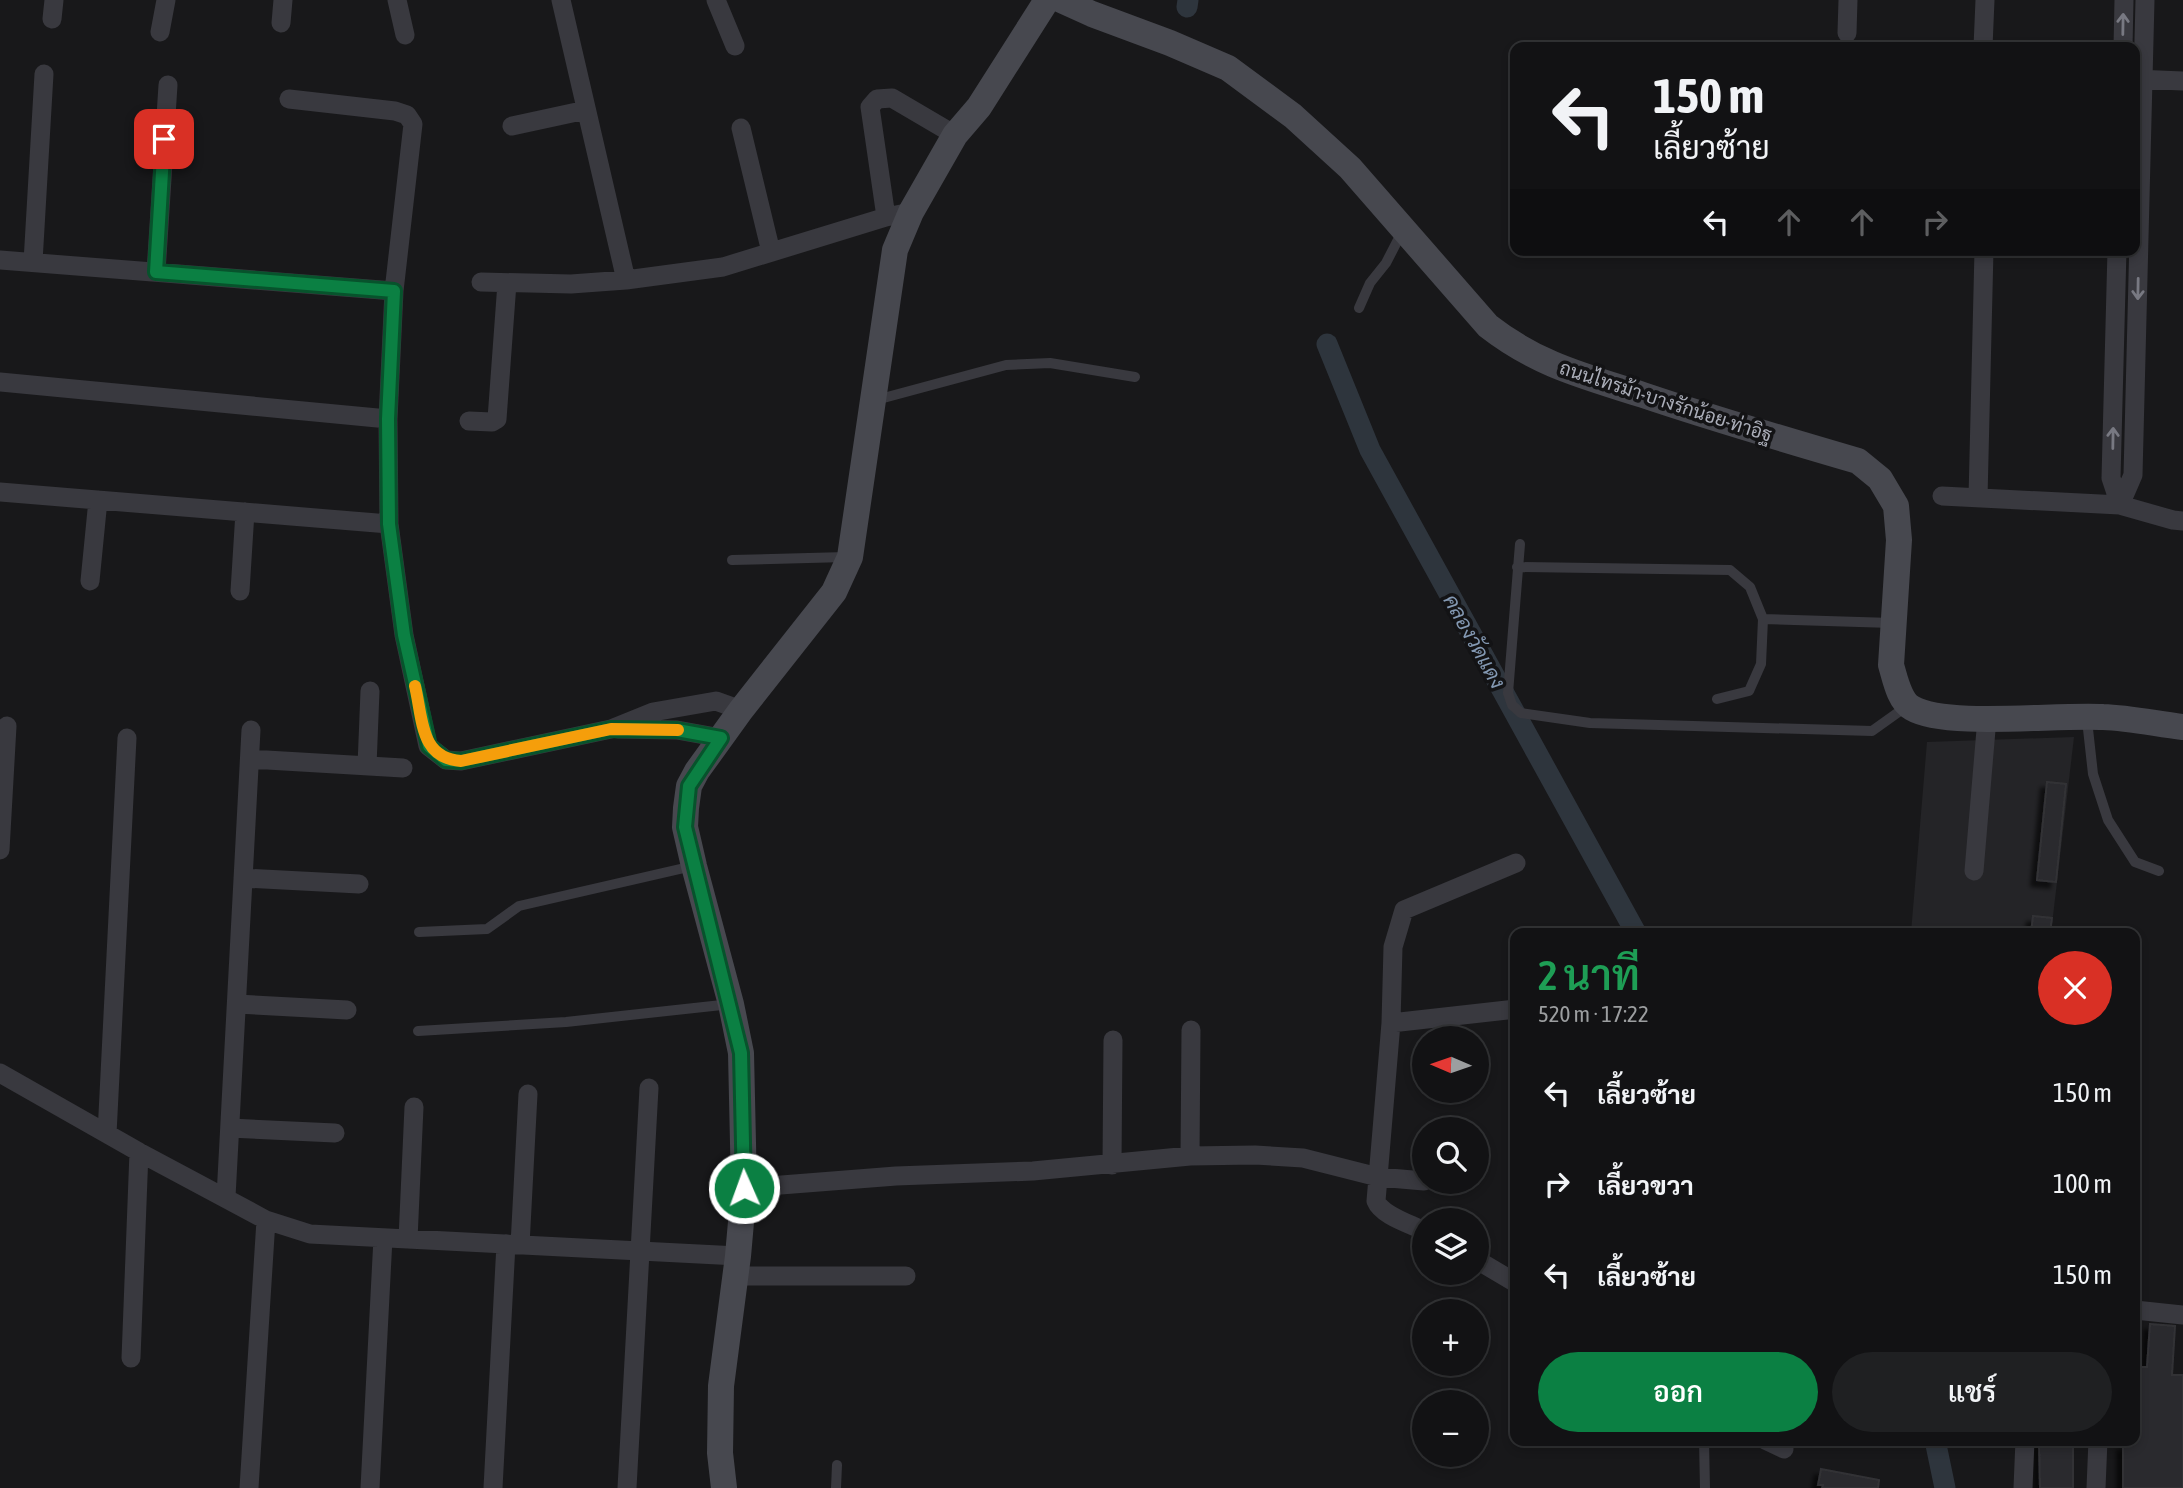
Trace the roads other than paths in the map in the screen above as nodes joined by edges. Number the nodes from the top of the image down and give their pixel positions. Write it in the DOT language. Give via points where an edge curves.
graph roads {
  1 [pos="166,0"];
  2 [pos="283,0"];
  3 [pos="397,0"];
  4 [pos="561,0"];
  5 [pos="717,0"];
  6 [pos="1047,0"];
  7 [pos="1061,0"];
  8 [pos="1848,0"];
  9 [pos="1985,0"];
  10 [pos="2124,0"];
  11 [pos="2145,0"];
  12 [pos="281,23"];
  13 [pos="160,32"];
  14 [pos="1847,33"];
  15 [pos="405,35"];
  16 [pos="1983,42"];
  17 [pos="2123,42"];
  18 [pos="735,46"];
  19 [pos="2140,66"];
  20 [pos="44,74"];
  21 [pos="2140,79"];
  22 [pos="2183,81"];
  23 [pos="168,85"];
  24 [pos="289,99"];
  25 [pos="586,110"];
  26 [pos="512,126"];
  27 [pos="741,128"];
  28 [pos="955,135"];
  29 [pos="899,215"];
  30 [pos="1403,229"];
  31 [pos="771,252"];
  32 [pos="1984,256"];
  33 [pos="2117,256"];
  34 [pos="2136,256"];
  35 [pos="0,260"];
  36 [pos="33,262"];
  37 [pos="156,272"];
  38 [pos="626,280"];
  39 [pos="481,282"];
  40 [pos="507,283"];
  41 [pos="394,291"];
  42 [pos="1359,308"];
  43 [pos="1135,377"];
  44 [pos="0,382"];
  45 [pos="872,401"];
  46 [pos="388,419"];
  47 [pos="469,421"];
  48 [pos="0,492"];
  49 [pos="1942,496"];
  50 [pos="1978,498"];
  51 [pos="98,500"];
  52 [pos="2120,505"];
  53 [pos="245,512"];
  54 [pos="2183,521"];
  55 [pos="389,524"];
  56 [pos="1520,544"];
  57 [pos="850,557"];
  58 [pos="732,560"];
  59 [pos="1517,566"];
  60 [pos="90,581"];
  61 [pos="240,591"];
  62 [pos="1763,619"];
  63 [pos="1892,623"];
  64 [pos="370,691"];
  65 [pos="1717,699"];
  66 [pos="1908,706"];
  67 [pos="741,710"];
  68 [pos="2086,717"];
  69 [pos="1987,718"];
  70 [pos="7,726"];
  71 [pos="2183,727"];
  72 [pos="611,729"];
  73 [pos="251,730"];
  74 [pos="127,738"];
  75 [pos="721,738"];
  76 [pos="250,759"];
  77 [pos="367,766"];
  78 [pos="403,768"];
  79 [pos="0,850"];
  80 [pos="1516,863"];
  81 [pos="694,866"];
  82 [pos="1974,871"];
  83 [pos="2159,871"];
  84 [pos="243,878"];
  85 [pos="359,884"];
  86 [pos="419,932"];
  87 [pos="237,1003"];
  88 [pos="731,1004"];
  89 [pos="347,1010"];
  90 [pos="1510,1010"];
  91 [pos="1391,1023"];
  92 [pos="1191,1030"];
  93 [pos="418,1031"];
  94 [pos="1113,1040"];
  95 [pos="0,1074"];
  96 [pos="649,1088"];
  97 [pos="528,1094"];
  98 [pos="414,1107"];
  99 [pos="230,1128"];
  100 [pos="335,1133"];
  101 [pos="107,1134"];
  102 [pos="139,1152"];
  103 [pos="1190,1156"];
  104 [pos="1112,1165"];
  105 [pos="1378,1177"];
  106 [pos="1412,1180"];
  107 [pos="744,1188"];
  108 [pos="226,1197"];
  109 [pos="266,1220"];
  110 [pos="1412,1225"];
  111 [pos="383,1238"];
  112 [pos="408,1239"];
  113 [pos="513,1245"];
  114 [pos="640,1252"];
  115 [pos="737,1266"];
  116 [pos="1489,1267"];
  117 [pos="906,1276"];
  118 [pos="1510,1279"];
  119 [pos="2140,1311"];
  120 [pos="2183,1315"];
  121 [pos="131,1358"];
  122 [pos="1704,1446"];
  123 [pos="1778,1446"];
  124 [pos="2025,1446"];
  125 [pos="2098,1446"];
  126 [pos="1784,1449"];
  127 [pos="837,1465"];
  128 [pos="249,1488"];
  129 [pos="370,1488"];
  130 [pos="493,1488"];
  131 [pos="627,1488"];
  132 [pos="724,1488"];
  133 [pos="836,1488"];
  134 [pos="1705,1488"];
  135 [pos="2023,1488"];
  136 [pos="2096,1488"];
  1 -- 13 [label="street"];
  2 -- 12 [label="street"];
  3 -- 15 [label="street"];
  4 -- 25 [label="street"];
  5 -- 18 [label="street"];
  6 -- 28 [label="street" via="979,107"];
  7 -- 30 [label="street, ถนนไทรม้า-บางรักน้อย-ท่าอิฐ" via="1228,68 1293,116 1350,168"];
  8 -- 14 [label="street"];
  9 -- 16 [label="street"];
  17 -- 10 [label="street, one-way"];
  11 -- 19 [label="street"];
  20 -- 36 [label="street"];
  21 -- 22 [label="street"];
  23 -- 37 [label="street"];
  24 -- 41 [label="street" via="395,111 407,115 413,124"];
  25 -- 26 [label="street"];
  25 -- 38 [label="street"];
  27 -- 31 [label="street"];
  28 -- 29 [label="street"];
  28 -- 29 [label="street" via="892,98 877,99 870,107"];
  29 -- 31 [label="street"];
  29 -- 45 [label="street"];
  30 -- 42 [label="lane"];
  30 -- 63 [label="street, ถนนไทรม้า-บางรักน้อย-ท่าอิฐ" via="1488,326 1515,347 1553,366 1858,461 1880,480 1896,506 1899,540"];
  31 -- 38 [label="street" via="723,267"];
  32 -- 50 [label="street"];
  52 -- 33 [label="street, one-way" via="2112,478"];
  34 -- 52 [label="street, one-way" via="2133,475"];
  35 -- 36 [label="street"];
  36 -- 37 [label="street"];
  37 -- 41 [label="street"];
  38 -- 40 [label="street"];
  39 -- 40 [label="street"];
  40 -- 47 [label="street" via="497,419"];
  41 -- 46 [label="street"];
  43 -- 45 [label="lane" via="1050,363 1006,365"];
  44 -- 46 [label="street"];
  45 -- 57 [label="street"];
  46 -- 55 [label="street"];
  48 -- 51 [label="street"];
  49 -- 50 [label="street"];
  50 -- 52 [label="street"];
  51 -- 53 [label="street"];
  51 -- 60 [label="street"];
  52 -- 54 [label="street"];
  53 -- 55 [label="street"];
  53 -- 61 [label="street"];
  55 -- 72 [label="street" via="404,635 429,746 446,760 461,761"];
  56 -- 59 [label="lane"];
  57 -- 58 [label="lane"];
  57 -- 67 [label="street" via="834,592"];
  59 -- 62 [label="lane" via="1730,570 1751,587"];
  59 -- 66 [label="lane" via="1508,693 1521,713 1590,723 1872,732"];
  62 -- 63 [label="lane"];
  62 -- 65 [label="lane" via="1761,664 1749,691"];
  63 -- 66 [label="street, ถนนไทรม้า-บางรักน้อย-ท่าอิฐ" via="1891,665"];
  64 -- 77 [label="street"];
  66 -- 69 [label="street" via="1925,715"];
  67 -- 72 [label="street" via="716,701 653,712"];
  67 -- 75 [label="street"];
  68 -- 69 [label="street"];
  68 -- 71 [label="street"];
  68 -- 83 [label="lane" via="2093,775 2108,820 2135,862"];
  69 -- 82 [label="street"];
  70 -- 79 [label="street"];
  72 -- 75 [label="street" via="677,730"];
  73 -- 76 [label="street"];
  74 -- 101 [label="street"];
  75 -- 81 [label="street" via="689,786 685,827"];
  76 -- 77 [label="street"];
  76 -- 84 [label="street"];
  77 -- 78 [label="street"];
  80 -- 91 [label="street" via="1404,910 1393,947"];
  81 -- 86 [label="lane" via="519,906 487,929"];
  81 -- 88 [label="street"];
  84 -- 85 [label="street"];
  84 -- 87 [label="street"];
  87 -- 89 [label="street"];
  87 -- 99 [label="street"];
  88 -- 93 [label="lane" via="566,1022"];
  88 -- 107 [label="street" via="741,1053"];
  90 -- 91 [label="street"];
  91 -- 105 [label="street"];
  92 -- 103 [label="street"];
  94 -- 104 [label="street"];
  95 -- 101 [label="street"];
  96 -- 114 [label="street"];
  97 -- 113 [label="street"];
  98 -- 112 [label="street"];
  99 -- 100 [label="street"];
  99 -- 108 [label="street"];
  101 -- 102 [label="street"];
  102 -- 108 [label="street"];
  102 -- 121 [label="street"];
  103 -- 104 [label="street"];
  103 -- 105 [label="street" via="1303,1158"];
  104 -- 107 [label="street"];
  105 -- 106 [label="street"];
  105 -- 110 [label="street" via="1379,1208"];
  107 -- 115 [label="street"];
  108 -- 109 [label="street"];
  109 -- 111 [label="street" via="310,1234"];
  109 -- 128 [label="street"];
  111 -- 112 [label="street"];
  111 -- 129 [label="street"];
  112 -- 113 [label="street"];
  113 -- 114 [label="street"];
  113 -- 130 [label="street"];
  114 -- 115 [label="street"];
  114 -- 131 [label="street"];
  115 -- 117 [label="street"];
  115 -- 132 [label="street" via="721,1386"];
  116 -- 118 [label="street"];
  119 -- 120 [label="street"];
  122 -- 134 [label="lane"];
  123 -- 126 [label="street"];
  124 -- 135 [label="street"];
  125 -- 136 [label="street"];
  127 -- 133 [label="lane"];
}
